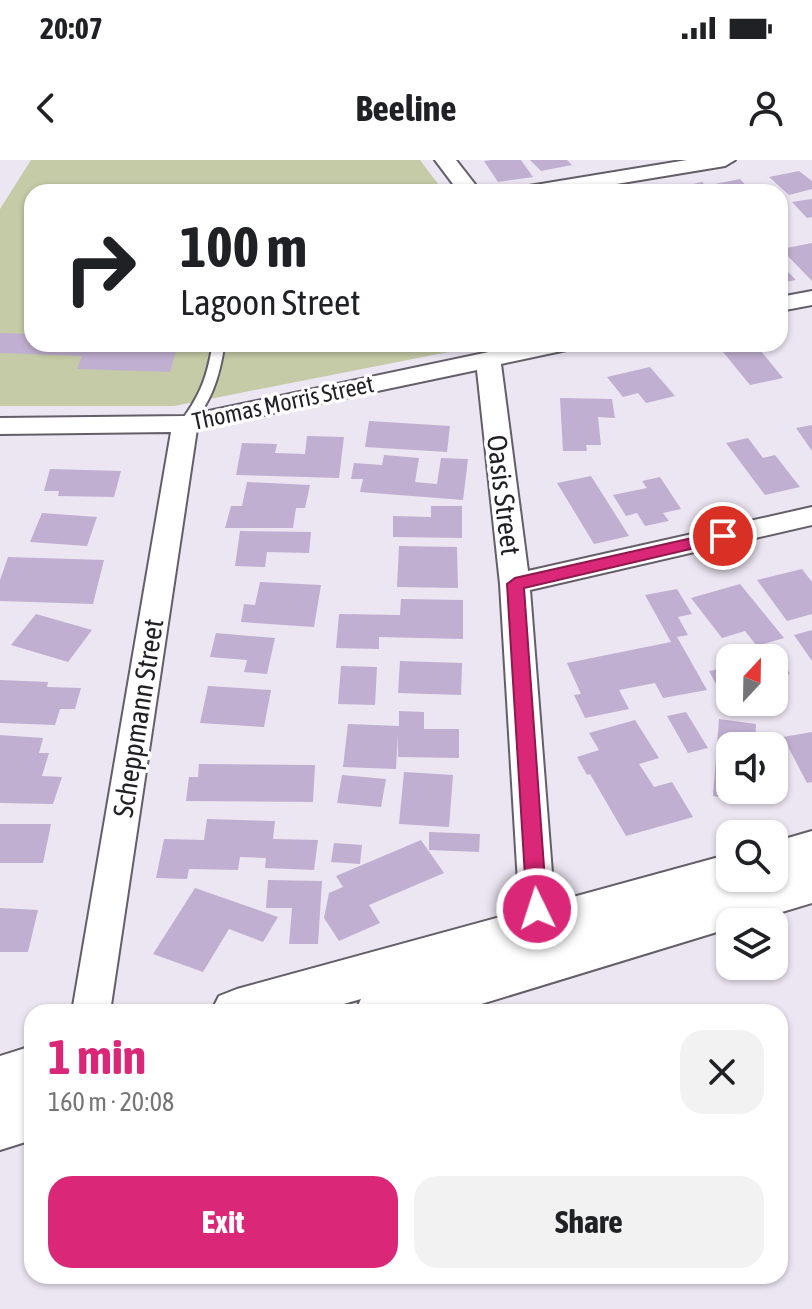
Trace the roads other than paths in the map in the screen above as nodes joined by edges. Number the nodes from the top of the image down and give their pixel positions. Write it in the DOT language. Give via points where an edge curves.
graph roads {
  1 [pos="445,160"];
  2 [pos="725,160"];
  3 [pos="464,184"];
  4 [pos="578,184"];
  5 [pos="812,298"];
  6 [pos="788,302"];
  7 [pos="217,352"];
  8 [pos="527,352"];
  9 [pos="488,361"];
  10 [pos="185,424"];
  11 [pos="0,426"];
  12 [pos="812,516"];
  13 [pos="515,584"];
  14 [pos="812,850"];
  15 [pos="788,857"];
  16 [pos="716,879"];
  17 [pos="812,883"];
  18 [pos="540,948"];
  19 [pos="92,1004"];
  20 [pos="275,1004"];
  21 [pos="401,1004"];
  22 [pos="24,1072"];
  23 [pos="0,1080"];
  24 [pos="24,1118"];
  25 [pos="0,1125"];
  1 -- 3 [label="street"];
  2 -- 4 [label="street"];
  5 -- 6 [label="street"];
  7 -- 10 [label="lane" via="203,405"];
  8 -- 9 [label="street, Thomas Morris Street"];
  9 -- 10 [label="street, Thomas Morris Street"];
  9 -- 13 [label="street, Oasis Street"];
  10 -- 11 [label="street, Thomas Morris Street"];
  10 -- 19 [label="street, Scheppmann Street"];
  12 -- 13 [label="street"];
  13 -- 18 [label="street, Oasis Street"];
  14 -- 15 [label="street"];
  16 -- 18 [label="street"];
  17 -- 18 [label="street"];
  18 -- 20 [label="street"];
  18 -- 21 [label="street"];
  22 -- 23 [label="street"];
  24 -- 25 [label="street"];
}
